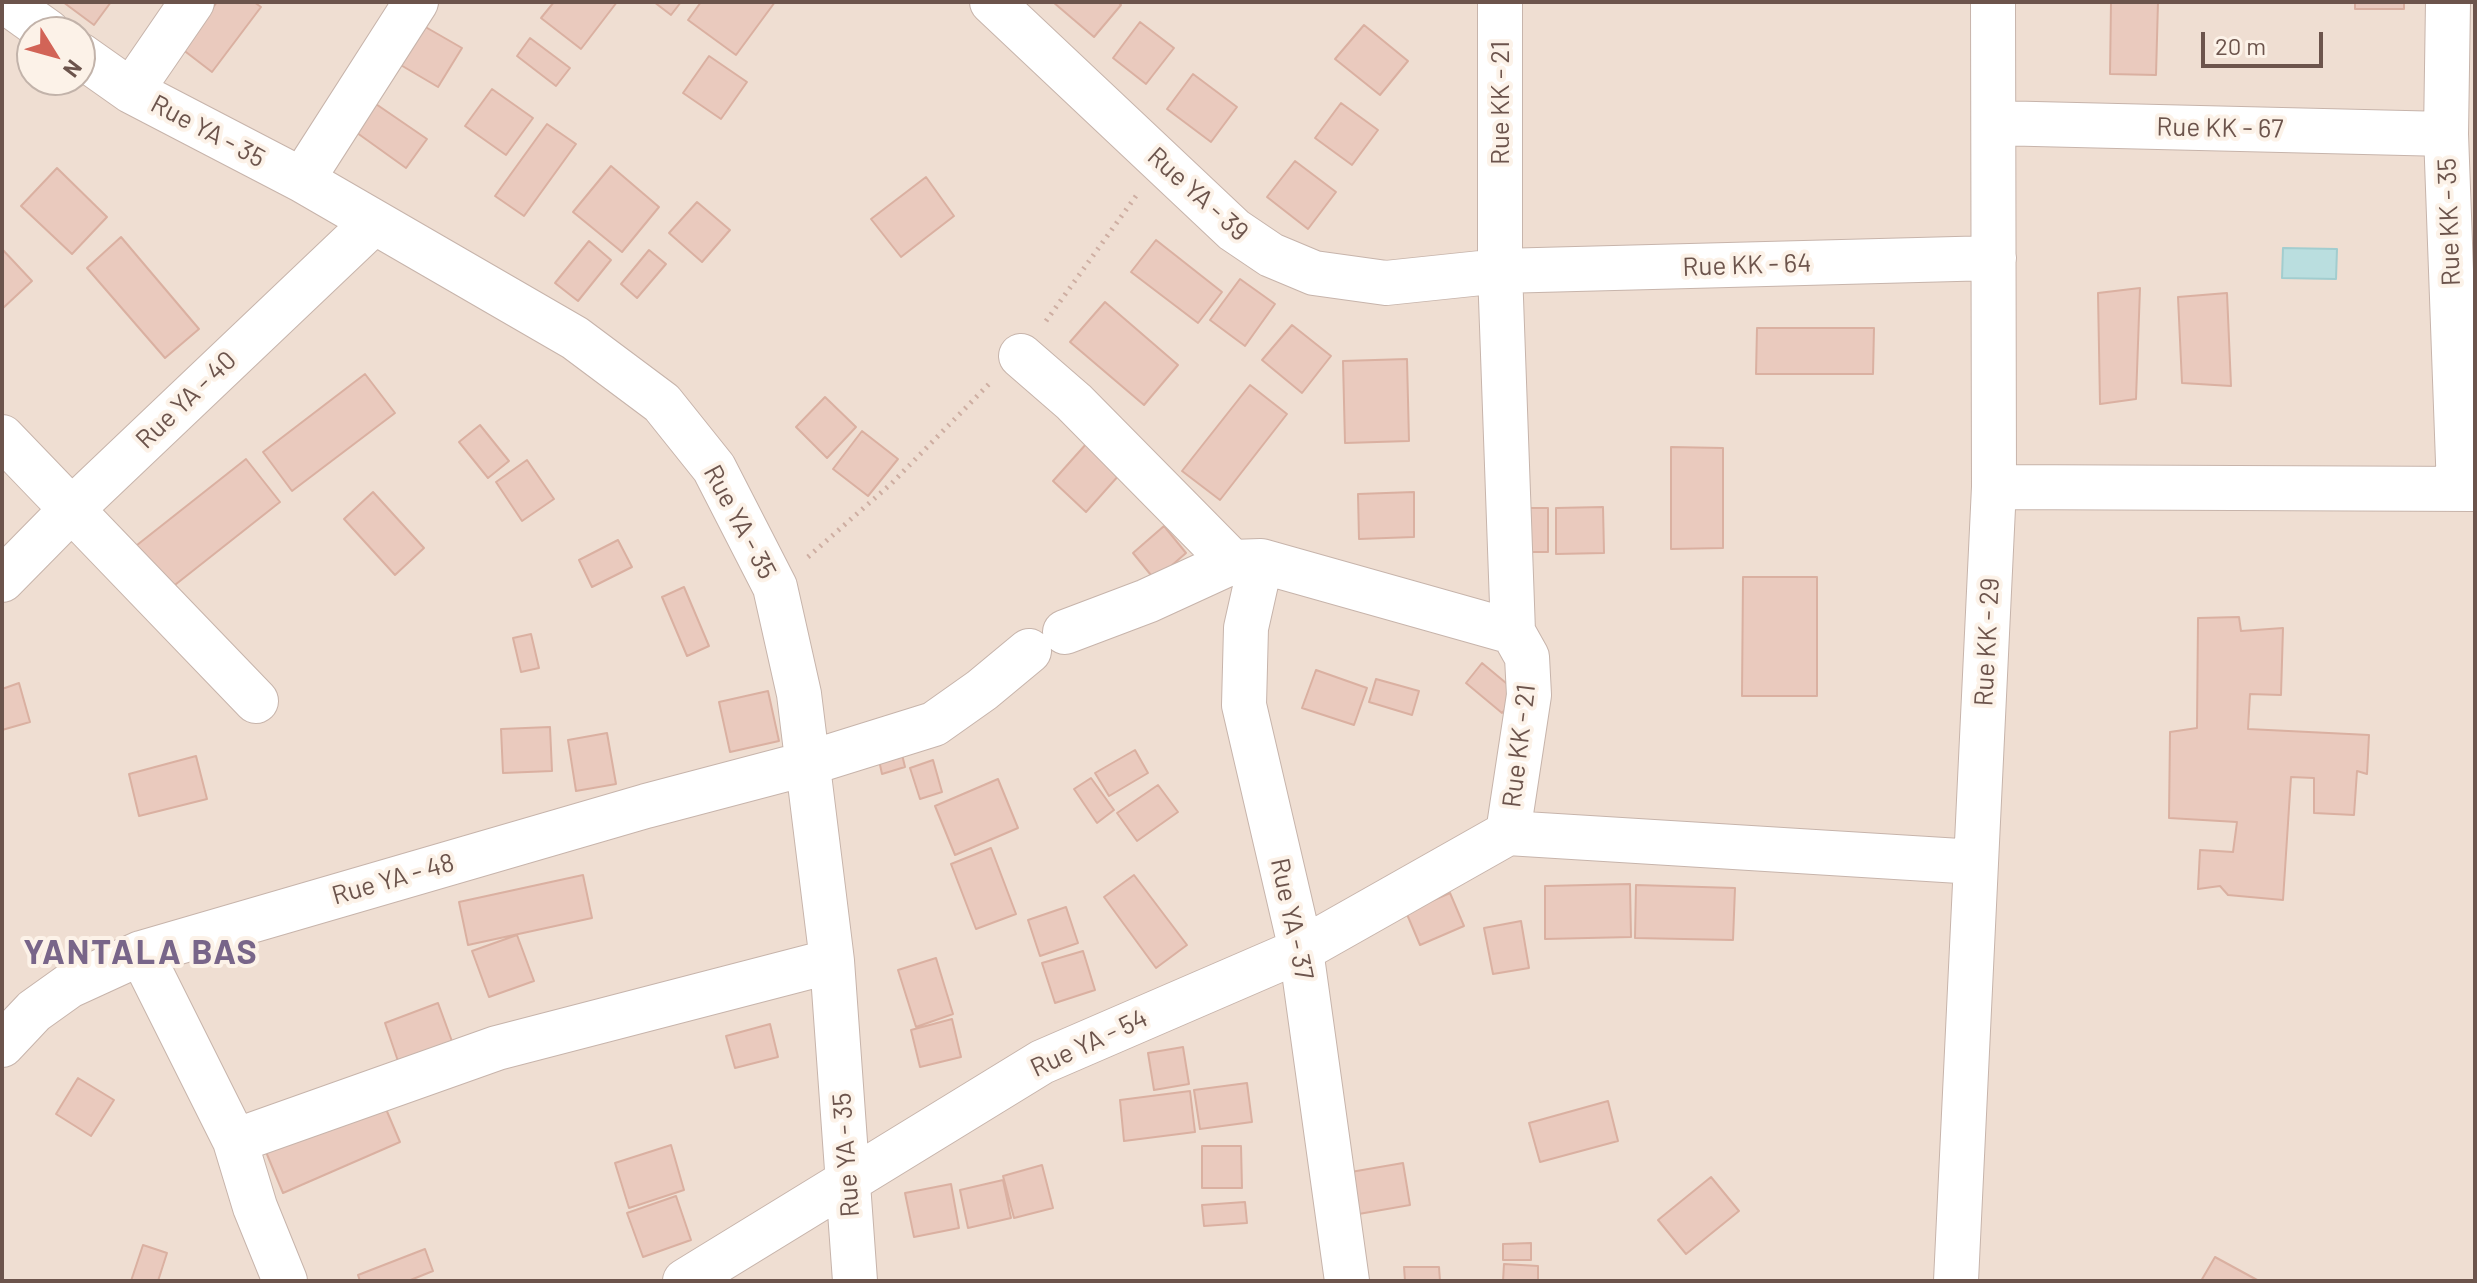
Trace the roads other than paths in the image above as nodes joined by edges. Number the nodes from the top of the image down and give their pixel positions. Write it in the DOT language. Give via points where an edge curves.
graph roads {
  1 [pos="6,2"];
  2 [pos="192,2"];
  3 [pos="416,2"];
  4 [pos="992,2"];
  5 [pos="1500,2"];
  6 [pos="1993,2"];
  7 [pos="2448,2"];
  8 [pos="26,16"];
  9 [pos="96,66"];
  10 [pos="131,91"];
  11 [pos="1994,123"];
  12 [pos="2446,134"];
  13 [pos="302,180"];
  14 [pos="373,223"];
  15 [pos="1994,258"];
  16 [pos="1500,271"];
  17 [pos="1021,356"];
  18 [pos="2,437"];
  19 [pos="1994,487"];
  20 [pos="2467,489"];
  21 [pos="71,510"];
  22 [pos="1246,561"];
  23 [pos="2,580"];
  24 [pos="1513,632"];
  25 [pos="256,701"];
  26 [pos="809,763"];
  27 [pos="1508,833"];
  28 [pos="1976,862"];
  29 [pos="1301,950"];
  30 [pos="141,953"];
  31 [pos="832,961"];
  32 [pos="2,1045"];
  33 [pos="235,1141"];
  34 [pos="847,1179"];
  35 [pos="285,1281"];
  36 [pos="685,1281"];
  37 [pos="855,1281"];
  38 [pos="1347,1281"];
  39 [pos="1956,1281"];
  1 -- 8 [label="street"];
  2 -- 10 [label="street"];
  3 -- 13 [label="street"];
  4 -- 16 [label="street, Rue YA - 39" via="1234,230 1271,255 1314,273 1386,283"];
  5 -- 16 [label="street, Rue KK - 21"];
  6 -- 11 [label="street, Rue KK - 29"];
  7 -- 12 [label="street, Rue KK - 35"];
  9 -- 10 [label="street, Rue YA - 35"];
  10 -- 13 [label="street, Rue YA - 35"];
  11 -- 12 [label="street, Rue KK - 67"];
  11 -- 15 [label="street, Rue KK - 29"];
  12 -- 20 [label="street, Rue KK - 35"];
  13 -- 14 [label="street, Rue YA - 35"];
  14 -- 21 [label="street, Rue YA - 40"];
  14 -- 26 [label="street, Rue YA - 35" via="575,338 662,403 714,468 775,587"];
  15 -- 16 [label="street, Rue KK - 64"];
  15 -- 19 [label="street, Rue KK - 29"];
  16 -- 24 [label="street, Rue KK - 21"];
  17 -- 22 [label="street"];
  18 -- 21 [label="street"];
  19 -- 20 [label="street"];
  19 -- 28 [label="street, Rue KK - 29"];
  21 -- 23 [label="street, Rue YA - 40"];
  21 -- 25 [label="street"];
  22 -- 24 [label="street"];
  22 -- 26 [label="street, Rue YA - 48" via="1047,642 934,724"];
  22 -- 29 [label="street, Rue YA - 37" via="1244,705"];
  24 -- 27 [label="street, Rue KK - 21" via="1527,657 1529,695"];
  26 -- 30 [label="street, Rue YA - 48"];
  26 -- 31 [label="street, Rue YA - 35"];
  27 -- 28 [label="street, Rue KK - 21"];
  27 -- 29 [label="street, Rue YA - 54"];
  28 -- 39 [label="street, Rue KK - 29"];
  29 -- 34 [label="street, Rue YA - 54" via="1042,1062"];
  29 -- 38 [label="street, Rue YA - 37"];
  30 -- 32 [label="street, Rue YA - 48" via="69,986 34,1011"];
  30 -- 33 [label="street"];
  31 -- 33 [label="street" via="497,1048"];
  31 -- 34 [label="street, Rue YA - 35"];
  33 -- 35 [label="street"];
  34 -- 36 [label="street, Rue YA - 54"];
  34 -- 37 [label="street, Rue YA - 35"];
}
